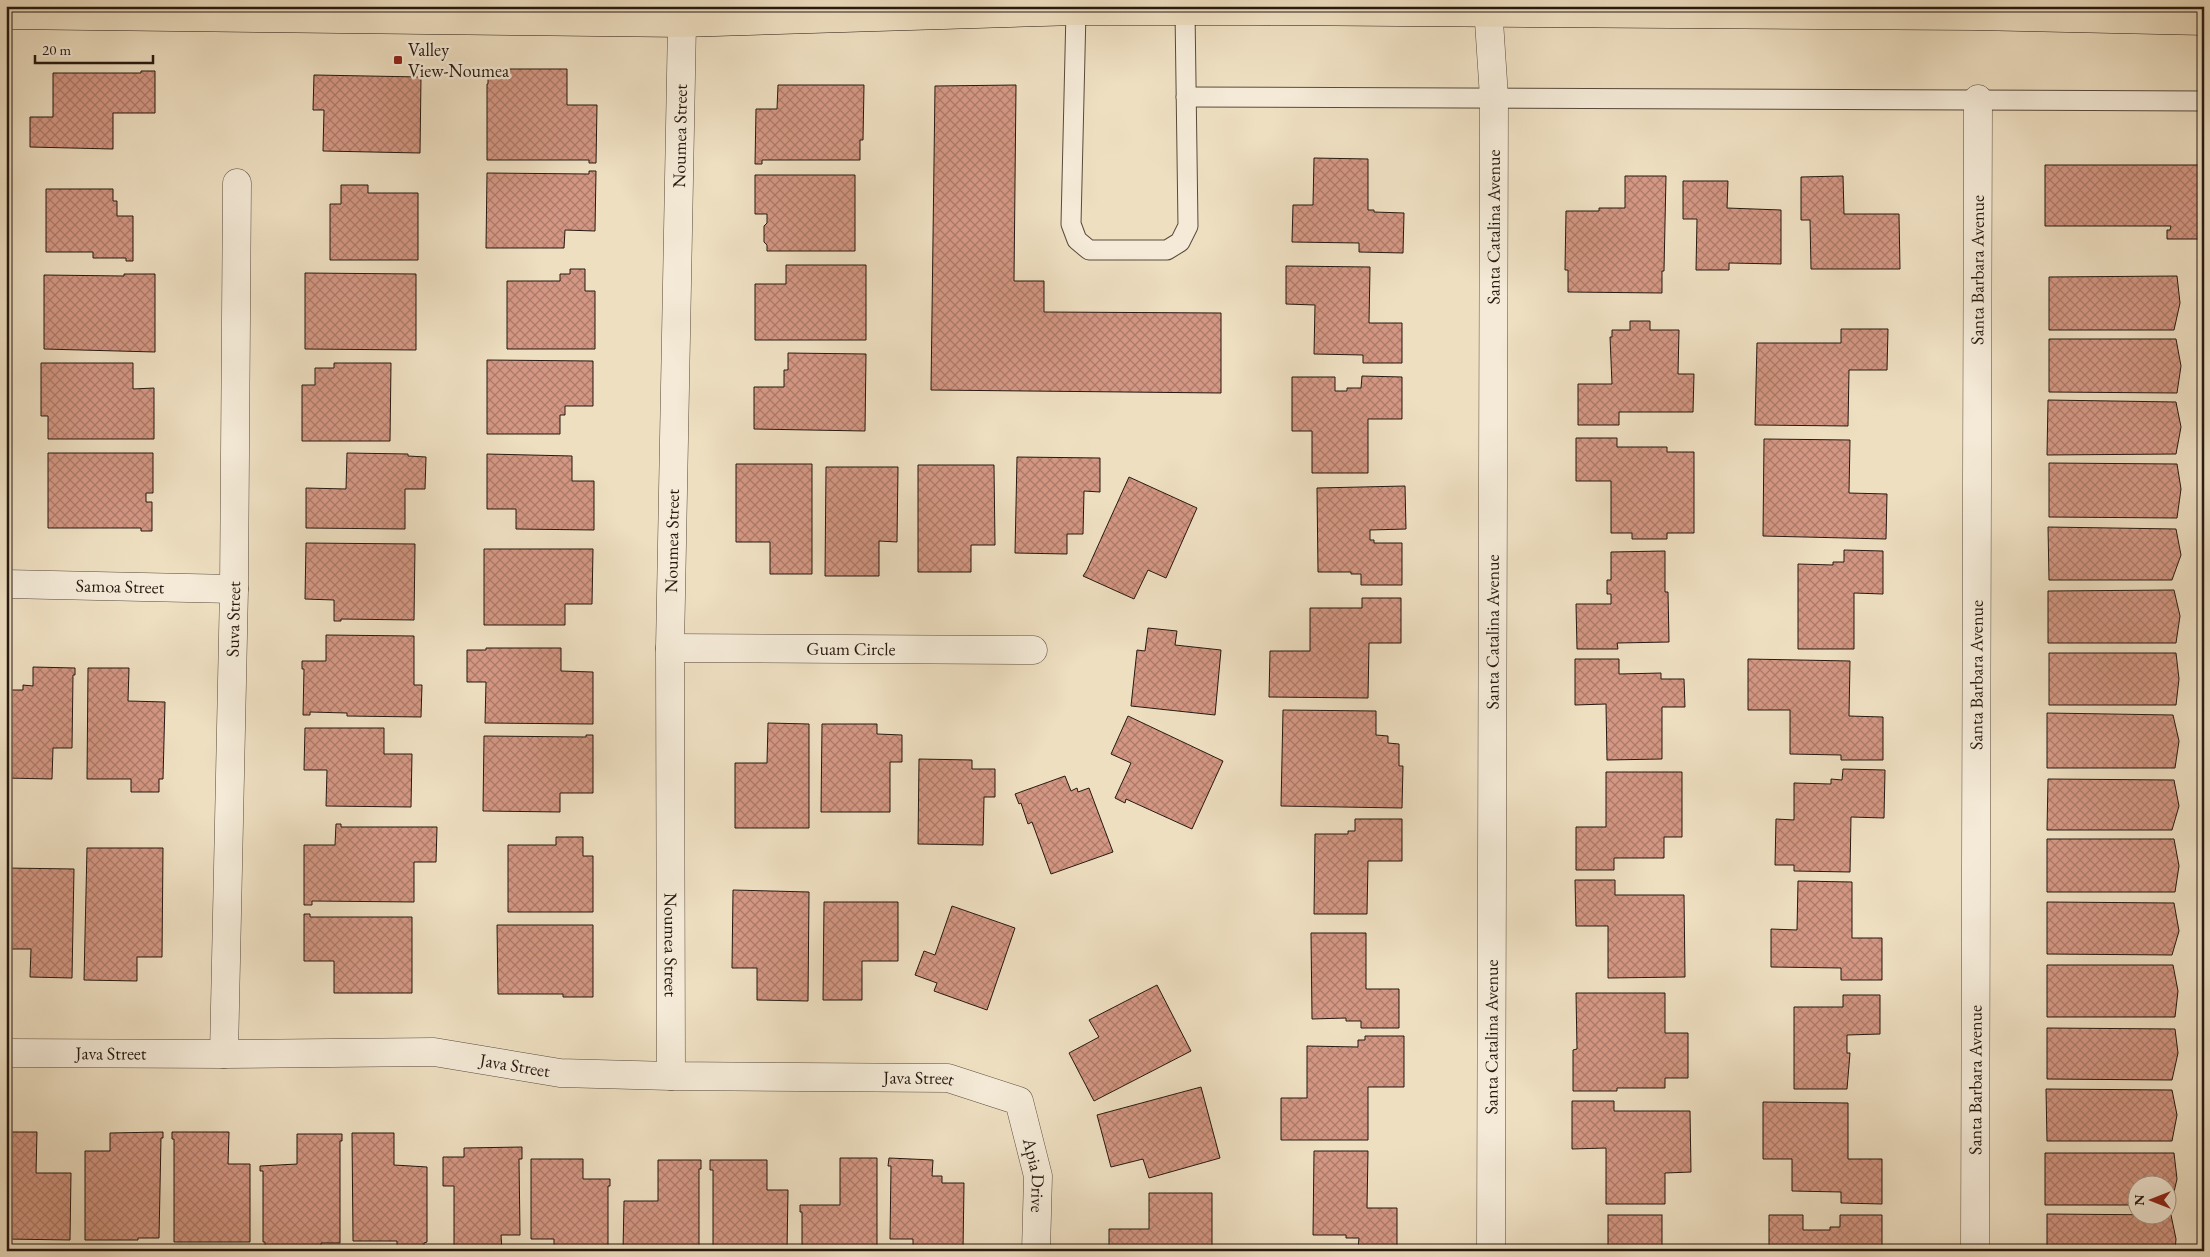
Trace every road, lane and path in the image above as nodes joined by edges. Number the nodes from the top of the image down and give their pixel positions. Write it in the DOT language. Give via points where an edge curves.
graph roads {
  1 [pos="1488,10"];
  2 [pos="1076,11"];
  3 [pos="1185,11"];
  4 [pos="1973,11"];
  5 [pos="6,15"];
  6 [pos="682,15"];
  7 [pos="2204,21"];
  8 [pos="1186,97"];
  9 [pos="1494,97"];
  10 [pos="1978,99"];
  11 [pos="2204,101"];
  12 [pos="237,183"];
  13 [pos="6,584"];
  14 [pos="234,589"];
  15 [pos="670,648"];
  16 [pos="1034,650"];
  17 [pos="6,1053"];
  18 [pos="224,1054"];
  19 [pos="671,1076"];
  20 [pos="1019,1101"];
  21 [pos="1036,1251"];
  22 [pos="1491,1251"];
  23 [pos="1975,1251"];
  1 -- 3 [label="main road"];
  1 -- 4 [label="main road"];
  1 -- 9 [label="street, Santa Catalina Avenue"];
  2 -- 3 [label="main road"];
  2 -- 6 [label="main road"];
  2 -- 8 [label="lane" via="1070,224 1077,240 1089,250 1167,250 1180,242 1188,226"];
  3 -- 8 [label="lane"];
  4 -- 7 [label="main road"];
  5 -- 6 [label="main road"];
  6 -- 15 [label="street, Noumea Street"];
  8 -- 9 [label="lane"];
  9 -- 10 [label="lane"];
  9 -- 22 [label="street, Santa Catalina Avenue"];
  10 -- 11 [label="lane"];
  10 -- 23 [label="street, Santa Barbara Avenue"];
  12 -- 14 [label="street, Suva Street"];
  13 -- 14 [label="street, Samoa Street"];
  14 -- 18 [label="street, Suva Street"];
  15 -- 16 [label="street, Guam Circle"];
  15 -- 19 [label="street, Noumea Street"];
  17 -- 18 [label="street, Java Street"];
  18 -- 19 [label="street, Java Street" via="434,1052 560,1073"];
  19 -- 20 [label="street, Java Street" via="948,1078"];
  20 -- 21 [label="street, Apia Drive" via="1038,1176"];
}
